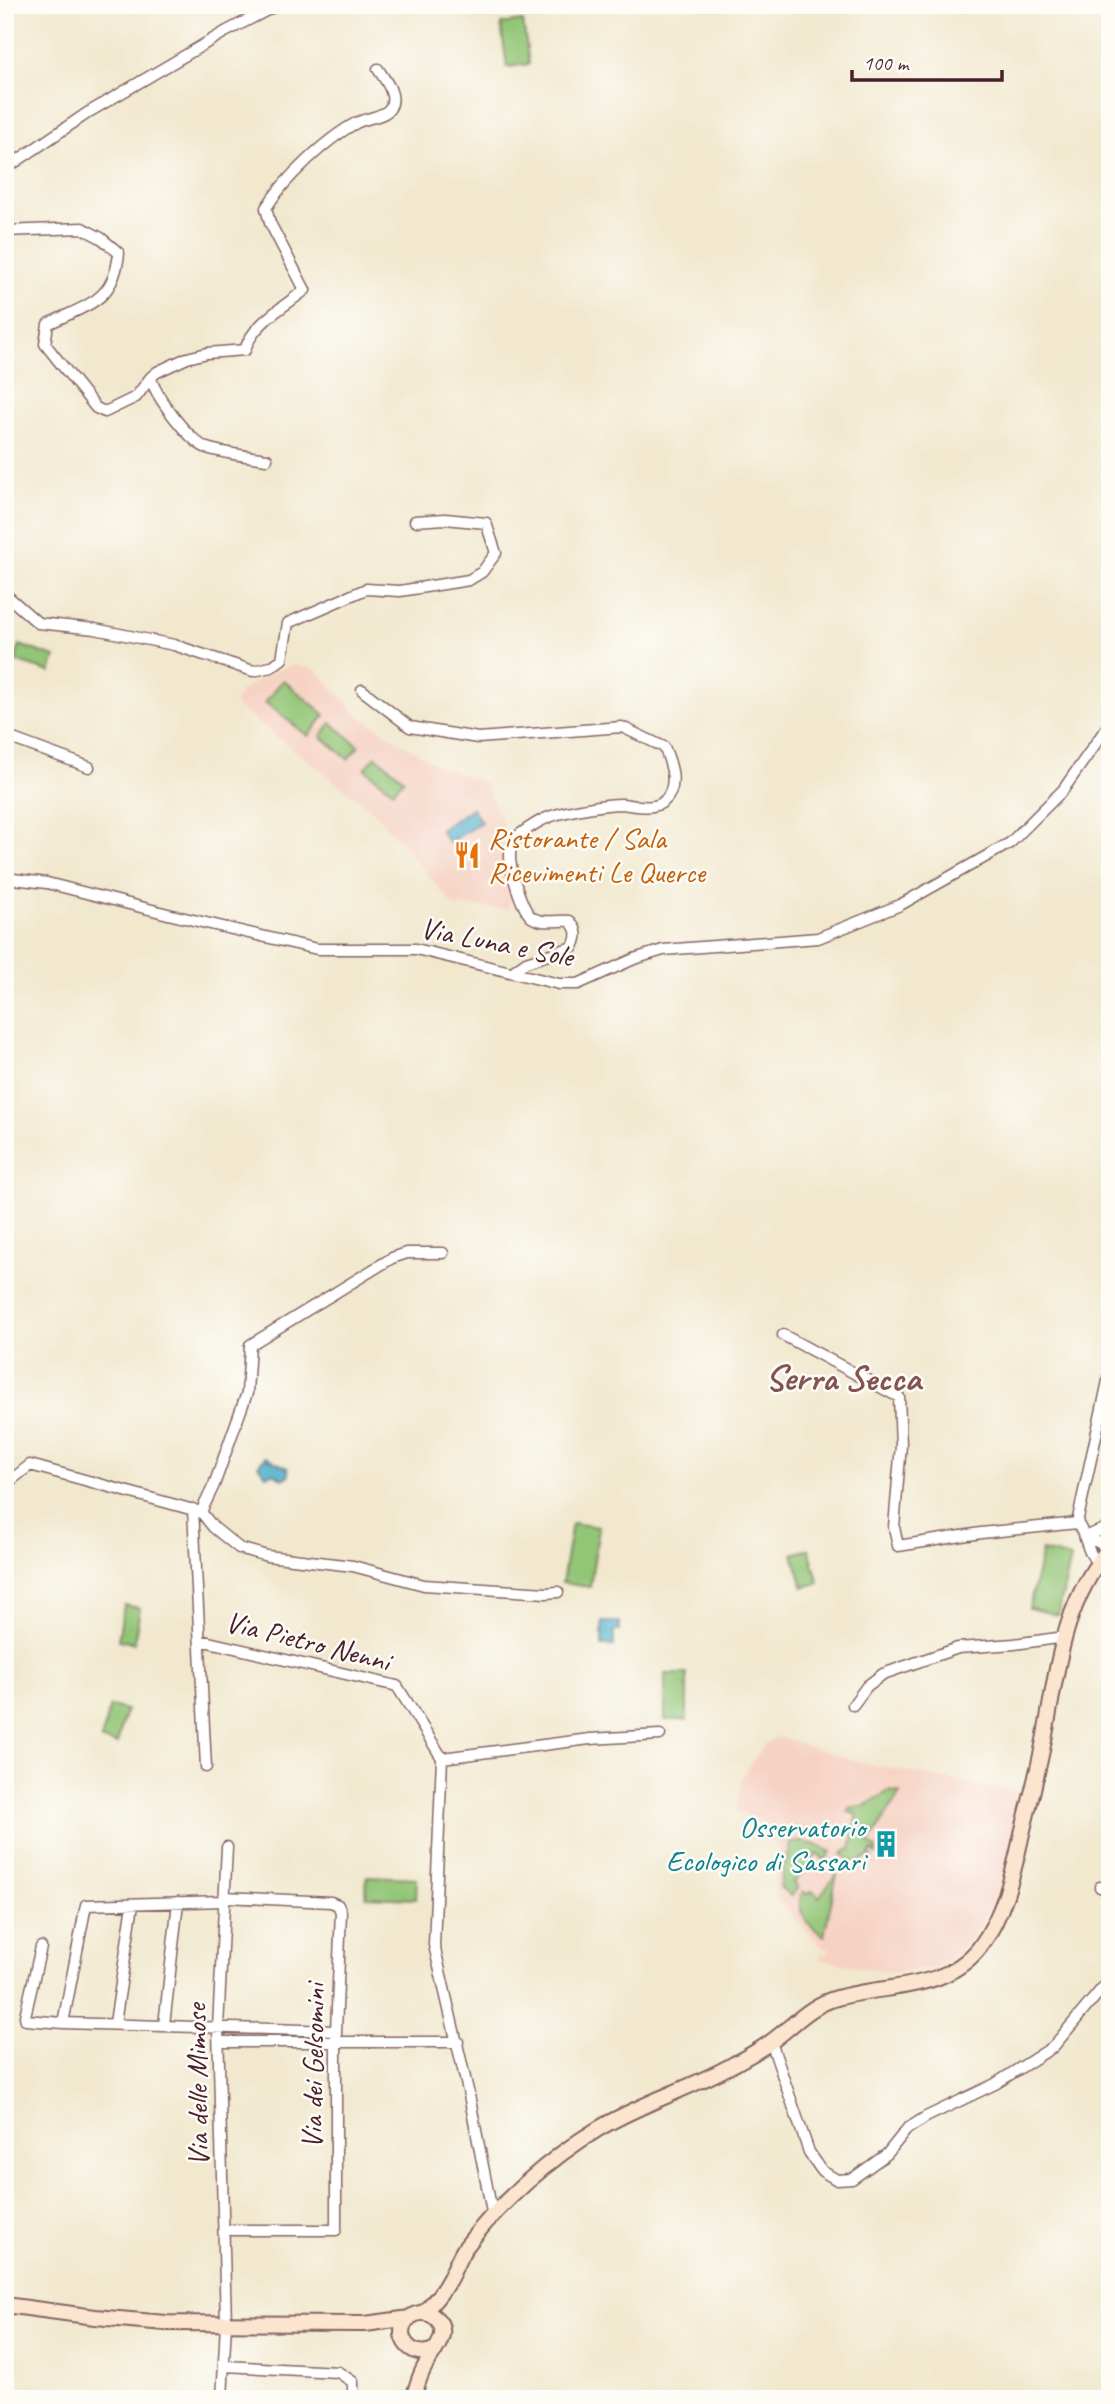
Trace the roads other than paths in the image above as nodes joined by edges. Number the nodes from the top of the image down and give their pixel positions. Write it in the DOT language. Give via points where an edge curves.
graph roads {
  1 [pos="277,5"];
  2 [pos="378,69"];
  3 [pos="5,169"];
  4 [pos="5,232"];
  5 [pos="150,377"];
  6 [pos="267,459"];
  7 [pos="415,521"];
  8 [pos="5,594"];
  9 [pos="362,690"];
  10 [pos="1110,723"];
  11 [pos="5,736"];
  12 [pos="1106,739"];
  13 [pos="89,767"];
  14 [pos="5,878"];
  15 [pos="513,972"];
  16 [pos="443,1253"];
  17 [pos="783,1335"];
  18 [pos="1110,1372"];
  19 [pos="5,1485"];
  20 [pos="197,1511"];
  21 [pos="1077,1523"];
  22 [pos="1110,1527"];
  23 [pos="1086,1536"];
  24 [pos="1109,1548"];
  25 [pos="1098,1562"];
  26 [pos="558,1592"];
  27 [pos="1065,1637"];
  28 [pos="200,1640"];
  29 [pos="853,1705"];
  30 [pos="660,1735"];
  31 [pos="442,1758"];
  32 [pos="206,1767"];
  33 [pos="227,1847"];
  34 [pos="224,1899"];
  35 [pos="178,1902"];
  36 [pos="133,1904"];
  37 [pos="41,1947"];
  38 [pos="1110,1979"];
  39 [pos="115,2023"];
  40 [pos="63,2024"];
  41 [pos="164,2025"];
  42 [pos="218,2028"];
  43 [pos="336,2031"];
  44 [pos="219,2042"];
  45 [pos="458,2042"];
  46 [pos="771,2042"];
  47 [pos="335,2043"];
  48 [pos="493,2217"];
  49 [pos="224,2230"];
  50 [pos="5,2305"];
  51 [pos="423,2317"];
  52 [pos="226,2323"];
  53 [pos="365,2324"];
  54 [pos="402,2335"];
  55 [pos="435,2349"];
  56 [pos="412,2350"];
  57 [pos="223,2366"];
  58 [pos="222,2399"];
  59 [pos="354,2399"];
  60 [pos="413,2399"];
  1 -- 3 [label="street" via="89,112"];
  2 -- 5 [label="street" via="393,94 388,111 357,123 317,150 266,208 305,290 256,330 246,350 187,358"];
  4 -- 5 [label="street" via="82,228 120,253 112,285 97,300 48,324 45,344 96,408 105,412 136,397"];
  5 -- 6 [label="street" via="156,393 204,447"];
  7 -- 8 [label="street" via="486,523 496,553 482,572 469,580 400,591 366,589 288,623 282,659 253,671 174,645 38,623"];
  9 -- 15 [label="street" via="410,727 478,738 622,727 664,747 673,783 660,804 618,804 550,816 518,836 509,851 510,865 524,909 533,918 570,921 577,936 573,947 526,961"];
  10 -- 12 [label="street, Via Luna e Sole"];
  11 -- 13 [label="street"];
  12 -- 15 [label="street, Via Luna e Sole" via="1010,843 900,905 818,938 663,950 578,985"];
  14 -- 15 [label="street, Via Luna e Sole" via="47,883 317,948 416,948"];
  16 -- 20 [label="street" via="407,1253 392,1258 250,1345 247,1393 214,1485"];
  17 -- 21 [label="street" via="899,1397 901,1445 894,1527 898,1546"];
  18 -- 21 [label="street"];
  19 -- 20 [label="street" via="30,1465"];
  20 -- 26 [label="street" via="239,1548 267,1556 353,1566 424,1585"];
  20 -- 28 [label="street, Via Pietro Nenni"];
  21 -- 23 [label="street"];
  22 -- 23 [label="street"];
  23 -- 24 [label="street"];
  23 -- 25 [label="street"];
  24 -- 25 [label="main road"];
  25 -- 27 [label="main road" via="1075,1601"];
  27 -- 29 [label="street" via="958,1648 883,1674"];
  27 -- 46 [label="main road" via="1006,1898 981,1945 963,1965 944,1976 833,1998 809,2010"];
  28 -- 31 [label="street, Via Pietro Nenni" via="397,1686"];
  28 -- 32 [label="street"];
  30 -- 31 [label="street"];
  31 -- 45 [label="street" via="434,1944"];
  33 -- 34 [label="street, Via delle Mimose"];
  34 -- 35 [label="street"];
  34 -- 42 [label="street, Via delle Mimose"];
  34 -- 43 [label="street, Via dei Gelsomini" via="338,1905"];
  35 -- 36 [label="street"];
  35 -- 41 [label="street"];
  36 -- 39 [label="street"];
  36 -- 40 [label="street" via="86,1905"];
  37 -- 40 [label="street" via="26,2020"];
  38 -- 46 [label="street" via="1053,2047 995,2084 907,2129 887,2154 852,2179 837,2180 822,2171 809,2152"];
  39 -- 40 [label="street"];
  39 -- 41 [label="street"];
  41 -- 42 [label="street"];
  42 -- 43 [label="street"];
  42 -- 44 [label="street, Via delle Mimose"];
  43 -- 47 [label="street, Via dei Gelsomini"];
  44 -- 47 [label="street"];
  44 -- 49 [label="street, Via delle Mimose"];
  45 -- 47 [label="street"];
  45 -- 48 [label="street"];
  46 -- 48 [label="main road" via="599,2128 553,2160"];
  47 -- 49 [label="street, Via dei Gelsomini" via="336,2230"];
  48 -- 51 [label="main road" via="465,2249"];
  49 -- 52 [label="street, Via delle Mimose"];
  50 -- 52 [label="main road" via="166,2323"];
  51 -- 53 [label="main road"];
  51 -- 54 [label="main road" via="405,2323"];
  51 -- 55 [label="main road" via="442,2330"];
  52 -- 53 [label="main road"];
  52 -- 57 [label="street, Via delle Mimose"];
  53 -- 54 [label="main road"];
  54 -- 56 [label="main road"];
  55 -- 56 [label="main road" via="424,2353"];
  55 -- 60 [label="main road"];
  56 -- 60 [label="main road" via="416,2372"];
  57 -- 58 [label="street, Via delle Mimose"];
  57 -- 59 [label="street" via="338,2372 353,2382"];
}
